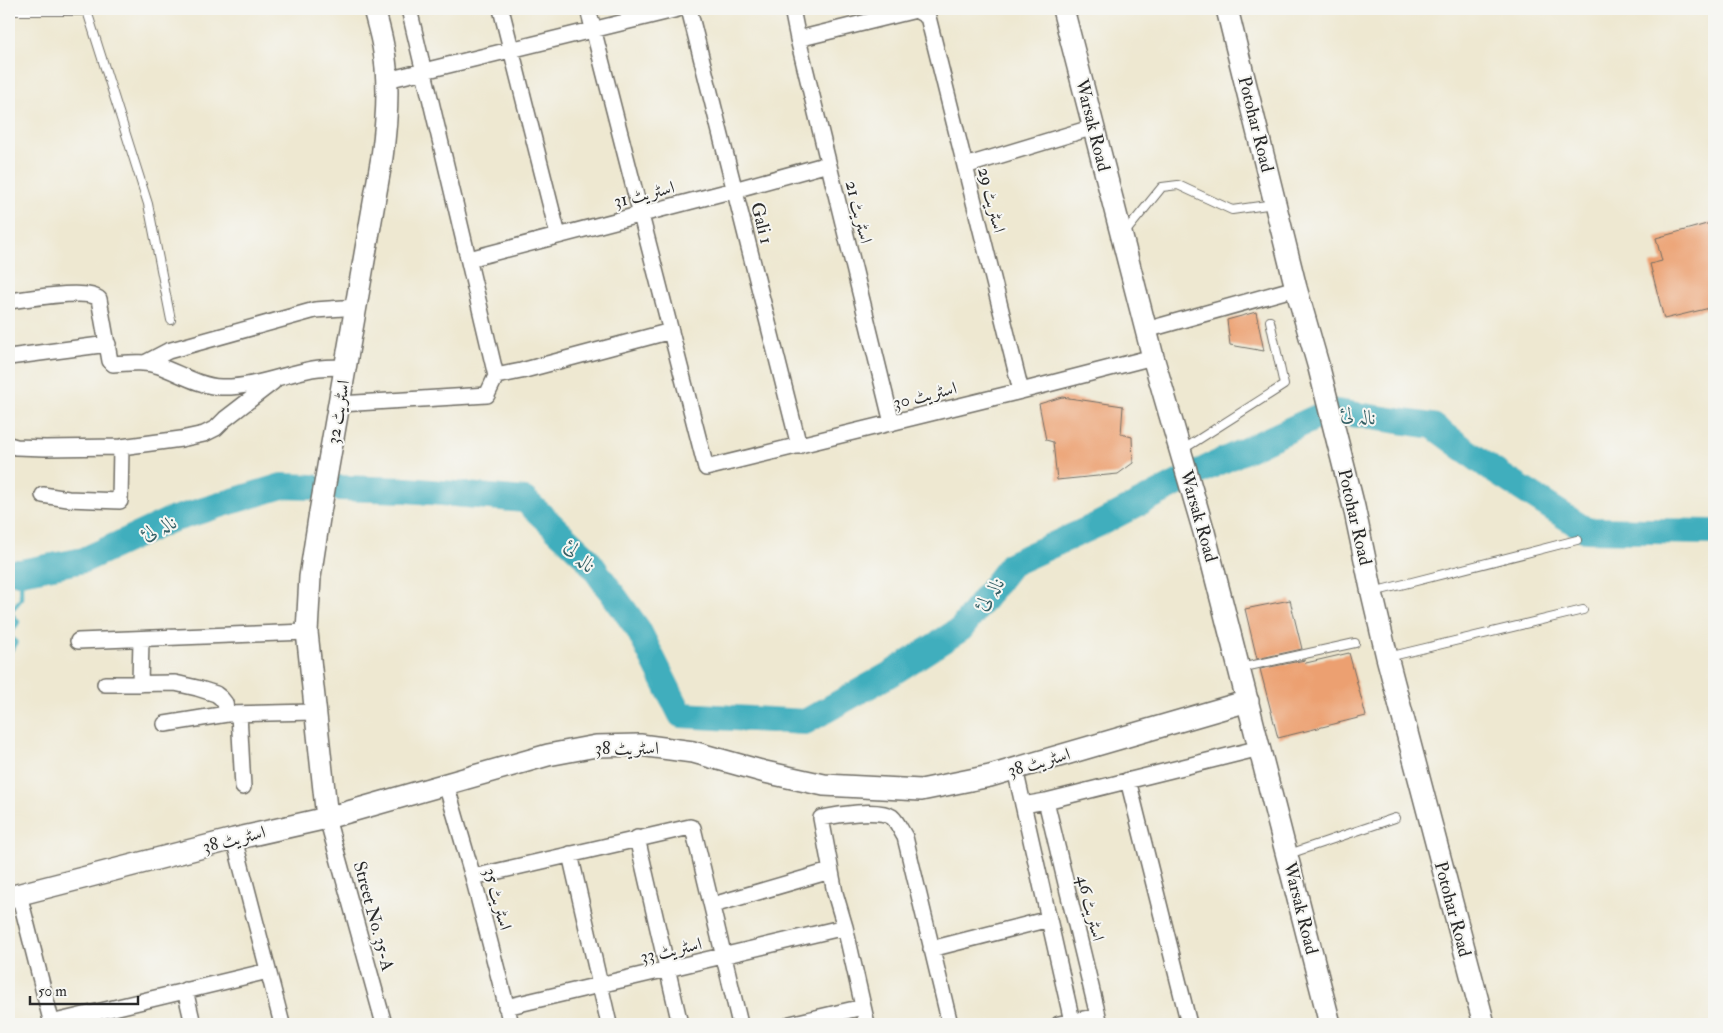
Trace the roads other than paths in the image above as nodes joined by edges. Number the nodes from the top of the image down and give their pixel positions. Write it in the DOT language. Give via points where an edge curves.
graph roads {
  1 [pos="374,9"];
  2 [pos="409,9"];
  3 [pos="501,9"];
  4 [pos="588,9"];
  5 [pos="678,9"];
  6 [pos="689,9"];
  7 [pos="792,9"];
  8 [pos="1063,9"];
  9 [pos="1227,9"];
  10 [pos="9,11"];
  11 [pos="922,12"];
  12 [pos="593,30"];
  13 [pos="798,39"];
  14 [pos="511,51"];
  15 [pos="424,72"];
  16 [pos="387,80"];
  17 [pos="1094,127"];
  18 [pos="828,164"];
  19 [pos="965,166"];
  20 [pos="734,190"];
  21 [pos="1276,204"];
  22 [pos="641,214"];
  23 [pos="558,235"];
  24 [pos="1122,238"];
  25 [pos="469,259"];
  26 [pos="1296,288"];
  27 [pos="9,301"];
  28 [pos="357,307"];
  29 [pos="171,320"];
  30 [pos="1270,321"];
  31 [pos="1146,330"];
  32 [pos="671,331"];
  33 [pos="108,344"];
  34 [pos="9,356"];
  35 [pos="1153,357"];
  36 [pos="145,363"];
  37 [pos="346,368"];
  38 [pos="496,376"];
  39 [pos="278,378"];
  40 [pos="1021,391"];
  41 [pos="340,404"];
  42 [pos="892,423"];
  43 [pos="9,445"];
  44 [pos="799,446"];
  45 [pos="121,447"];
  46 [pos="1182,457"];
  47 [pos="43,495"];
  48 [pos="1577,540"];
  49 [pos="1372,593"];
  50 [pos="1582,610"];
  51 [pos="306,632"];
  52 [pos="141,638"];
  53 [pos="78,641"];
  54 [pos="1356,643"];
  55 [pos="1387,657"];
  56 [pos="1239,668"];
  57 [pos="104,684"];
  58 [pos="140,684"];
  59 [pos="1248,701"];
  60 [pos="314,712"];
  61 [pos="233,714"];
  62 [pos="165,724"];
  63 [pos="1260,748"];
  64 [pos="1015,769"];
  65 [pos="1128,780"];
  66 [pos="446,784"];
  67 [pos="243,787"];
  68 [pos="1046,801"];
  69 [pos="1023,805"];
  70 [pos="327,818"];
  71 [pos="1395,818"];
  72 [pos="637,838"];
  73 [pos="234,839"];
  74 [pos="570,854"];
  75 [pos="1287,855"];
  76 [pos="830,871"];
  77 [pos="473,877"];
  78 [pos="14,895"];
  79 [pos="713,905"];
  80 [pos="1049,919"];
  81 [pos="845,927"];
  82 [pos="932,949"];
  83 [pos="725,956"];
  84 [pos="667,970"];
  85 [pos="268,971"];
  86 [pos="600,986"];
  87 [pos="184,990"];
  88 [pos="863,1007"];
  89 [pos="506,1008"];
  90 [pos="1099,1020"];
  91 [pos="1066,1023"];
  92 [pos="52,1024"];
  93 [pos="193,1024"];
  94 [pos="282,1024"];
  95 [pos="384,1024"];
  96 [pos="511,1024"];
  97 [pos="609,1024"];
  98 [pos="680,1024"];
  99 [pos="740,1024"];
  100 [pos="790,1024"];
  101 [pos="867,1024"];
  102 [pos="950,1024"];
  103 [pos="1189,1024"];
  104 [pos="1330,1024"];
  105 [pos="1484,1024"];
  1 -- 16 [label="street, اسٹریٹ 32"];
  2 -- 15 [label="street"];
  3 -- 14 [label="street"];
  4 -- 12 [label="street"];
  5 -- 12 [label="street"];
  6 -- 20 [label="street, Gali 1"];
  7 -- 13 [label="street, اسٹریٹ 21"];
  8 -- 17 [label="street, Warsak Road"];
  9 -- 21 [label="street, Potohar Road"];
  10 -- 29 [label="lane" via="87,11 148,204"];
  11 -- 13 [label="street"];
  11 -- 19 [label="street, اسٹریٹ 29"];
  12 -- 14 [label="street"];
  12 -- 22 [label="street"];
  13 -- 18 [label="street, اسٹریٹ 21"];
  14 -- 15 [label="street"];
  14 -- 23 [label="street"];
  15 -- 16 [label="street"];
  15 -- 25 [label="street"];
  16 -- 28 [label="street, اسٹریٹ 32" via="382,157"];
  17 -- 19 [label="street"];
  17 -- 24 [label="street, Warsak Road"];
  18 -- 20 [label="street, اسٹریٹ 31"];
  18 -- 42 [label="street, اسٹریٹ 21"];
  19 -- 40 [label="street, اسٹریٹ 29"];
  20 -- 22 [label="street, اسٹریٹ 31"];
  20 -- 44 [label="street, Gali 1"];
  21 -- 24 [label="lane" via="1232,210 1178,185 1162,187"];
  21 -- 26 [label="street, Potohar Road"];
  22 -- 23 [label="street, اسٹریٹ 31"];
  22 -- 32 [label="street"];
  23 -- 25 [label="street, اسٹریٹ 31"];
  24 -- 31 [label="street, Warsak Road"];
  25 -- 38 [label="street"];
  26 -- 31 [label="street"];
  26 -- 49 [label="street, Potohar Road" via="1354,507"];
  27 -- 33 [label="street" via="72,294 95,296 99,299"];
  28 -- 36 [label="street" via="315,310 168,350"];
  28 -- 37 [label="street, اسٹریٹ 32"];
  30 -- 46 [label="lane" via="1284,384"];
  31 -- 35 [label="street, Warsak Road"];
  32 -- 38 [label="street"];
  32 -- 44 [label="street, اسٹریٹ 30" via="706,468"];
  33 -- 34 [label="street"];
  33 -- 36 [label="street" via="113,364"];
  35 -- 40 [label="street, اسٹریٹ 30"];
  35 -- 46 [label="street, Warsak Road"];
  36 -- 39 [label="street" via="220,387"];
  37 -- 39 [label="street" via="313,369"];
  37 -- 41 [label="street, اسٹریٹ 32"];
  38 -- 41 [label="street" via="487,395"];
  39 -- 45 [label="street" via="210,432"];
  40 -- 42 [label="street, اسٹریٹ 30"];
  41 -- 51 [label="street, اسٹریٹ 32" via="310,577"];
  42 -- 44 [label="street, اسٹریٹ 30"];
  43 -- 45 [label="street"];
  45 -- 47 [label="street" via="120,501"];
  46 -- 56 [label="street, Warsak Road"];
  48 -- 49 [label="lane"];
  49 -- 55 [label="street, Potohar Road"];
  50 -- 55 [label="lane"];
  51 -- 52 [label="street"];
  51 -- 60 [label="street, اسٹریٹ 32"];
  52 -- 53 [label="street"];
  52 -- 58 [label="street"];
  54 -- 56 [label="lane"];
  55 -- 105 [label="street, Potohar Road"];
  56 -- 59 [label="street, Warsak Road"];
  57 -- 58 [label="street"];
  58 -- 61 [label="street" via="175,683 216,694"];
  59 -- 63 [label="street, Warsak Road"];
  59 -- 64 [label="street, اسٹریٹ 38"];
  60 -- 61 [label="street"];
  60 -- 70 [label="street, اسٹریٹ 32"];
  61 -- 62 [label="street"];
  61 -- 67 [label="street"];
  63 -- 65 [label="street"];
  63 -- 75 [label="street, Warsak Road"];
  64 -- 66 [label="street, اسٹریٹ 38" via="921,790 824,785 693,752 640,745 596,746 548,754"];
  64 -- 69 [label="street"];
  65 -- 68 [label="street"];
  65 -- 103 [label="street"];
  66 -- 70 [label="street, اسٹریٹ 38"];
  66 -- 77 [label="street, اسٹریٹ 35"];
  68 -- 69 [label="street"];
  68 -- 90 [label="street, اسٹریٹ 46"];
  69 -- 80 [label="street"];
  70 -- 73 [label="street, اسٹریٹ 38"];
  70 -- 95 [label="street, Street No. 35-A"];
  71 -- 75 [label="lane"];
  72 -- 74 [label="street"];
  72 -- 79 [label="street" via="693,828"];
  72 -- 84 [label="street"];
  73 -- 78 [label="street, اسٹریٹ 38"];
  73 -- 85 [label="street"];
  74 -- 77 [label="street"];
  74 -- 86 [label="street"];
  75 -- 104 [label="street, Warsak Road"];
  76 -- 79 [label="street"];
  76 -- 81 [label="street"];
  76 -- 82 [label="street" via="821,818 858,813 892,817 905,837"];
  77 -- 89 [label="street, اسٹریٹ 35"];
  78 -- 92 [label="street"];
  79 -- 83 [label="street"];
  80 -- 82 [label="street"];
  80 -- 91 [label="street"];
  81 -- 83 [label="street, اسٹریٹ 33"];
  81 -- 88 [label="street"];
  82 -- 102 [label="street"];
  83 -- 84 [label="street, اسٹریٹ 33"];
  83 -- 99 [label="street"];
  84 -- 86 [label="street, اسٹریٹ 33"];
  84 -- 98 [label="street"];
  85 -- 87 [label="street"];
  85 -- 94 [label="street"];
  86 -- 89 [label="street, اسٹریٹ 33"];
  86 -- 97 [label="street"];
  87 -- 92 [label="street"];
  87 -- 93 [label="street"];
  88 -- 100 [label="street"];
  88 -- 101 [label="street"];
  89 -- 96 [label="street, اسٹریٹ 35"];
  90 -- 91 [label="street"];
}
